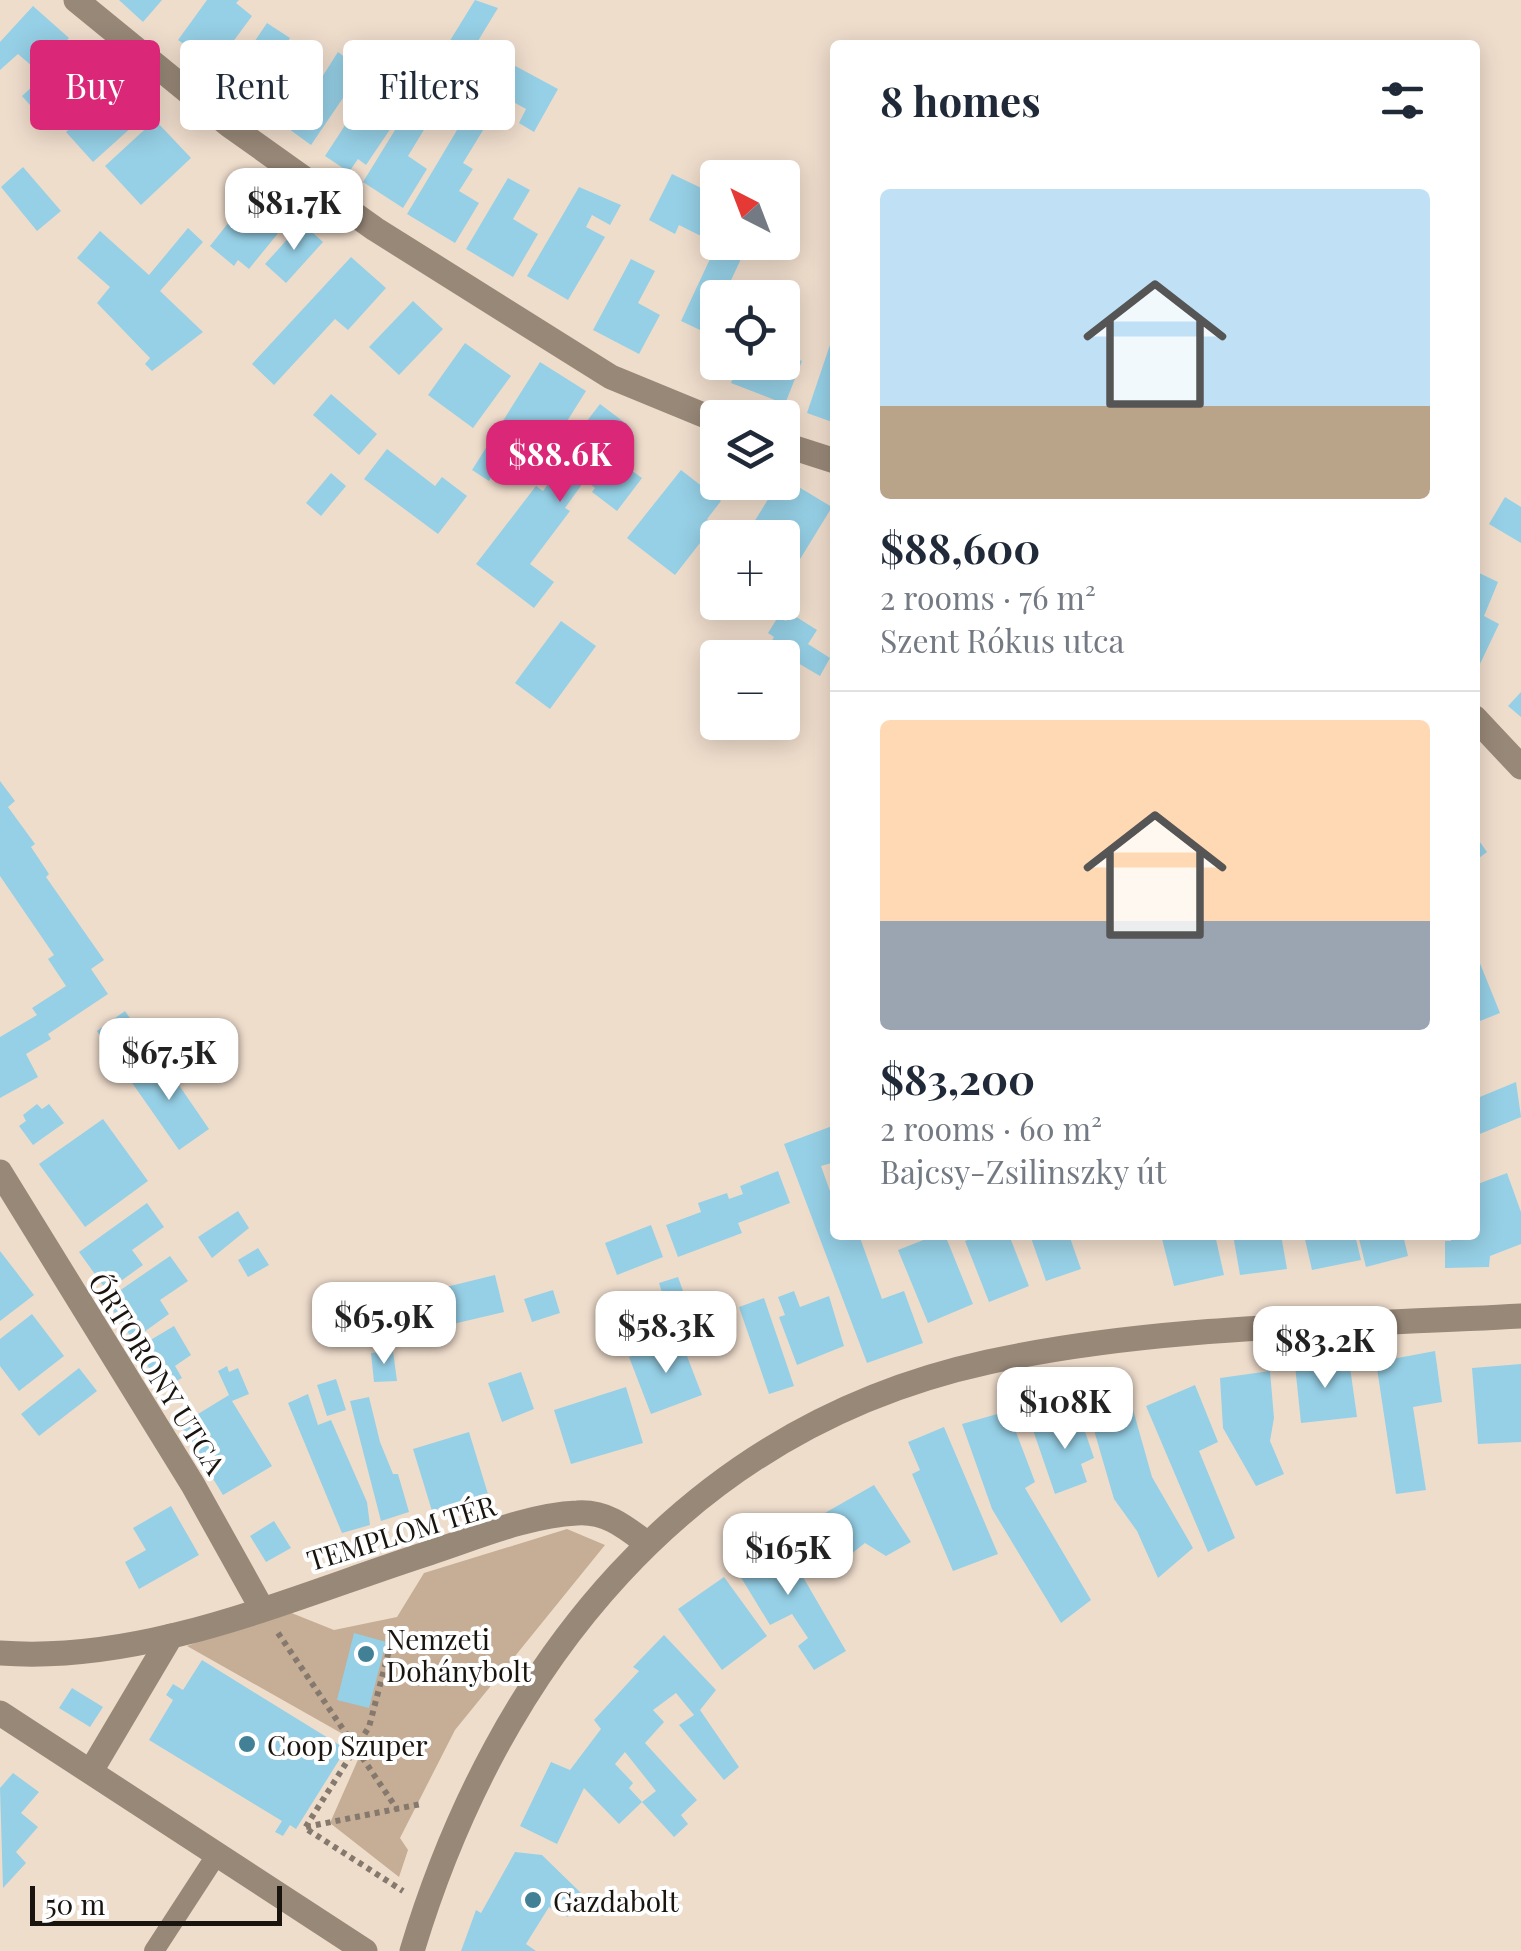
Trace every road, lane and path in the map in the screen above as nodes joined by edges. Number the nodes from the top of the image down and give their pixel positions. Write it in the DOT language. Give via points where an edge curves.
graph roads {
  1 [pos="76,0"];
  2 [pos="700,413"];
  3 [pos="800,450"];
  4 [pos="830,460"];
  5 [pos="1480,723"];
  6 [pos="1521,766"];
  7 [pos="0,1172"];
  8 [pos="1521,1316"];
  9 [pos="645,1542"];
  10 [pos="261,1607"];
  11 [pos="171,1636"];
  12 [pos="391,1643"];
  13 [pos="0,1654"];
  14 [pos="0,1713"];
  15 [pos="356,1751"];
  16 [pos="91,1770"];
  17 [pos="421,1804"];
  18 [pos="398,1809"];
  19 [pos="305,1828"];
  20 [pos="216,1854"];
  21 [pos="426,1906"];
  22 [pos="154,1951"];
  23 [pos="365,1951"];
  24 [pos="412,1951"];
  1 -- 2 [label="street" via="229,125 375,228 612,376"];
  3 -- 4 [label="street"];
  5 -- 6 [label="street"];
  7 -- 10 [label="street, ŐRTORONY UTCA"];
  8 -- 9 [label="street" via="1124,1340 984,1363 886,1394 796,1434 719,1481"];
  9 -- 10 [label="street, TEMPLOM TÉR" via="614,1519 578,1512"];
  9 -- 21 [label="street" via="529,1691 467,1805"];
  10 -- 11 [label="street, TEMPLOM TÉR"];
  10 -- 15 [label="path"];
  11 -- 13 [label="street, TEMPLOM TÉR" via="74,1654"];
  11 -- 16 [label="street"];
  12 -- 15 [label="path" via="369,1728"];
  14 -- 16 [label="street"];
  15 -- 18 [label="path"];
  15 -- 19 [label="path"];
  16 -- 20 [label="street"];
  17 -- 18 [label="path"];
  18 -- 19 [label="path"];
  19 -- 21 [label="path"];
  20 -- 22 [label="lane"];
  20 -- 23 [label="street"];
  21 -- 24 [label="street"];
}
